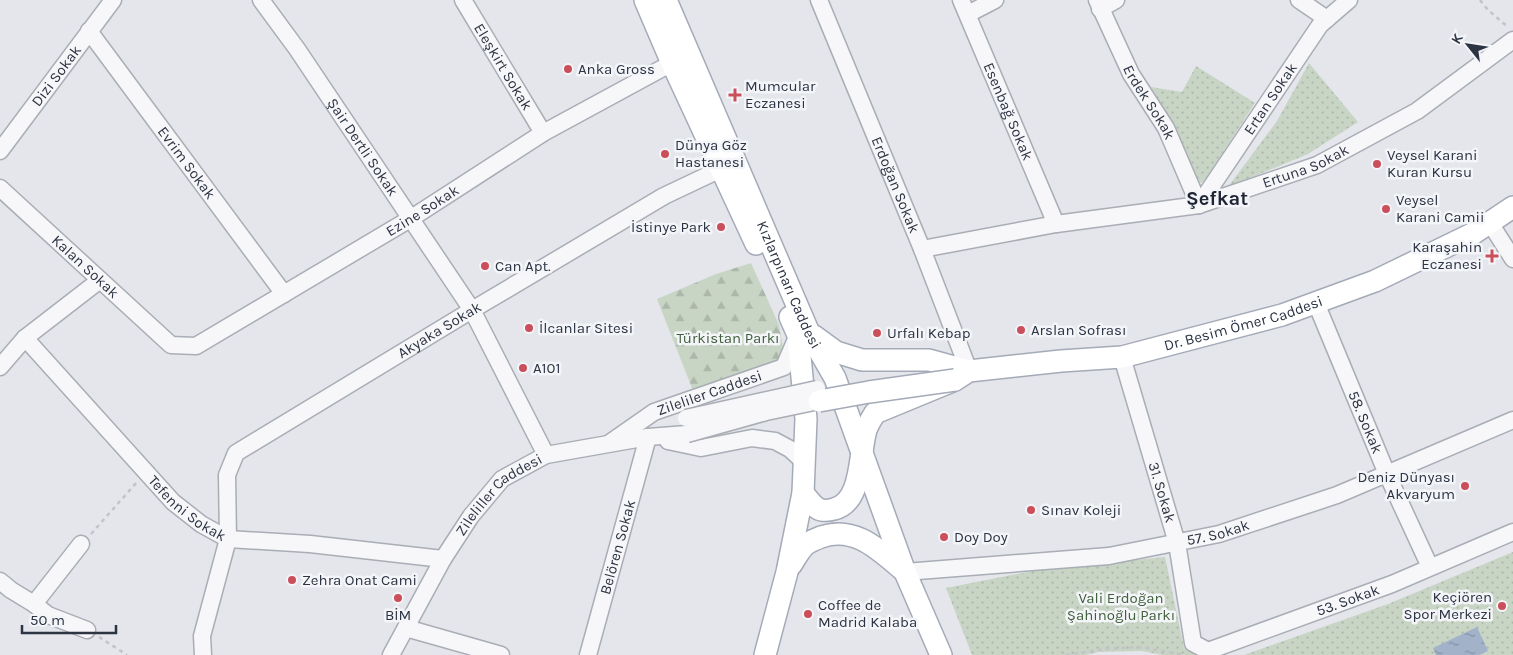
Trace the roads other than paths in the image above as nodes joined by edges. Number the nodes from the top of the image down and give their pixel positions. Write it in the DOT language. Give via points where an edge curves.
graph roads {
  1 [pos="113,0"];
  2 [pos="261,0"];
  3 [pos="463,0"];
  4 [pos="645,0"];
  5 [pos="666,0"];
  6 [pos="819,0"];
  7 [pos="996,0"];
  8 [pos="1116,0"];
  9 [pos="1299,0"];
  10 [pos="1349,0"];
  11 [pos="1098,4"];
  12 [pos="964,7"];
  13 [pos="1327,19"];
  14 [pos="89,31"];
  15 [pos="1513,40"];
  16 [pos="672,63"];
  17 [pos="543,133"];
  18 [pos="0,151"];
  19 [pos="721,169"];
  20 [pos="0,188"];
  21 [pos="1199,205"];
  22 [pos="1513,207"];
  23 [pos="410,219"];
  24 [pos="1490,222"];
  25 [pos="1056,224"];
  26 [pos="922,249"];
  27 [pos="1513,259"];
  28 [pos="100,280"];
  29 [pos="284,294"];
  30 [pos="1316,303"];
  31 [pos="472,310"];
  32 [pos="804,334"];
  33 [pos="25,338"];
  34 [pos="171,345"];
  35 [pos="1122,357"];
  36 [pos="0,367"];
  37 [pos="959,372"];
  38 [pos="818,395"];
  39 [pos="1513,420"];
  40 [pos="648,438"];
  41 [pos="608,444"];
  42 [pos="546,455"];
  43 [pos="862,456"];
  44 [pos="804,462"];
  45 [pos="1387,474"];
  46 [pos="803,493"];
  47 [pos="1513,532"];
  48 [pos="228,539"];
  49 [pos="1177,543"];
  50 [pos="81,544"];
  51 [pos="443,558"];
  52 [pos="1430,567"];
  53 [pos="787,572"];
  54 [pos="905,572"];
  55 [pos="0,581"];
  56 [pos="34,604"];
  57 [pos="406,628"];
  58 [pos="87,630"];
  59 [pos="1208,651"];
  60 [pos="203,655"];
  61 [pos="391,655"];
  62 [pos="502,655"];
  63 [pos="588,655"];
  64 [pos="765,655"];
  65 [pos="941,655"];
  1 -- 14 [label="street, Dizi Sokak"];
  2 -- 23 [label="street, Şair Dertli Sokak"];
  3 -- 17 [label="street, Eleşkirt Sokak"];
  4 -- 16 [label="main road, Kızlarpınarı Caddesi"];
  5 -- 32 [label="main road, Kızlarpınarı Caddesi"];
  6 -- 26 [label="street, Erdoğan Sokak"];
  7 -- 12 [label="street"];
  8 -- 11 [label="street"];
  9 -- 13 [label="street"];
  10 -- 13 [label="street, Ertan Sokak"];
  11 -- 21 [label="street, Erdek Sokak" via="1131,74 1166,128"];
  12 -- 25 [label="street, Esenbağ Sokak"];
  13 -- 21 [label="street, Ertan Sokak"];
  14 -- 18 [label="street, Dizi Sokak"];
  14 -- 29 [label="street, Evrim Sokak"];
  15 -- 21 [label="street, Ertuna Sokak" via="1417,111 1317,165"];
  16 -- 17 [label="street, Ezine Sokak"];
  16 -- 19 [label="main road, Kızlarpınarı Caddesi"];
  17 -- 23 [label="street, Ezine Sokak"];
  19 -- 31 [label="street, Akyaka Sokak" via="664,196"];
  19 -- 32 [label="main road, Kızlarpınarı Caddesi"];
  20 -- 28 [label="street, Kalan Sokak"];
  21 -- 25 [label="street, Ertuna Sokak"];
  22 -- 24 [label="main road, Dr. Besim Ömer Caddesi"];
  23 -- 29 [label="street, Ezine Sokak"];
  23 -- 31 [label="street, Şair Dertli Sokak"];
  24 -- 27 [label="street"];
  24 -- 30 [label="main road, Dr. Besim Ömer Caddesi" via="1375,281"];
  25 -- 26 [label="street, Ertuna Sokak"];
  26 -- 37 [label="street, Erdoğan Sokak"];
  28 -- 33 [label="street"];
  28 -- 34 [label="street, Kalan Sokak"];
  29 -- 34 [label="street, Ezine Sokak" via="196,346"];
  30 -- 35 [label="main road, Dr. Besim Ömer Caddesi"];
  30 -- 45 [label="street, 58. Sokak"];
  31 -- 42 [label="street, Şair Dertli Sokak"];
  31 -- 48 [label="street, Akyaka Sokak" via="236,453 227,475"];
  32 -- 37 [label="main road, Dr. Besim Ömer Caddesi" via="836,352 862,360 929,360"];
  32 -- 41 [label="street, Zileliler Caddesi" via="784,367 654,412"];
  32 -- 43 [label="main road, Kızlarpınarı Caddesi" via="835,378"];
  32 -- 44 [label="main road, Kızlarpınarı Caddesi"];
  33 -- 36 [label="street"];
  33 -- 48 [label="street, Tefenni Sokak" via="173,502 201,524"];
  35 -- 37 [label="main road, Dr. Besim Ömer Caddesi"];
  35 -- 49 [label="street, 31. Sokak"];
  37 -- 38 [label="main road, bridge" via="868,392"];
  37 -- 43 [label="main road" via="875,413 866,431"];
  38 -- 40 [label="street, Zileliller Caddesi, bridge" via="687,434"];
  38 -- 40 [label="street, bridge" via="686,418"];
  39 -- 45 [label="street, 57. Sokak"];
  40 -- 41 [label="street, Zileliller Caddesi"];
  40 -- 44 [label="street" via="701,448 752,438 775,441"];
  40 -- 63 [label="street, Belören Sokak"];
  41 -- 42 [label="street, Zileliller Caddesi"];
  42 -- 51 [label="street, Zileliller Caddesi" via="502,479 471,516"];
  43 -- 46 [label="main road" via="850,498 840,508 826,512 815,508"];
  43 -- 54 [label="main road, Kızlarpınarı Caddesi"];
  44 -- 46 [label="main road, Kızlarpınarı Caddesi"];
  45 -- 49 [label="street, 57. Sokak" via="1337,495 1228,531"];
  45 -- 52 [label="street, 58. Sokak"];
  46 -- 53 [label="main road, Kızlarpınarı Caddesi"];
  47 -- 52 [label="street, 53. Sokak"];
  48 -- 51 [label="street, Tefenni Sokak"];
  48 -- 60 [label="street, Akyaka Sokak" via="202,636"];
  49 -- 54 [label="street, 57. Sokak" via="1109,556"];
  49 -- 59 [label="street, 31. Sokak" via="1193,643"];
  50 -- 56 [label="street"];
  51 -- 57 [label="street, Zileliller Caddesi"];
  52 -- 59 [label="street, 53. Sokak"];
  53 -- 54 [label="main road" via="804,545 833,533 851,535 876,547"];
  53 -- 64 [label="main road"];
  54 -- 65 [label="main road, Kızlarpınarı Caddesi"];
  55 -- 56 [label="street"];
  56 -- 58 [label="street" via="48,615"];
  57 -- 61 [label="street"];
  57 -- 62 [label="street"];
}
